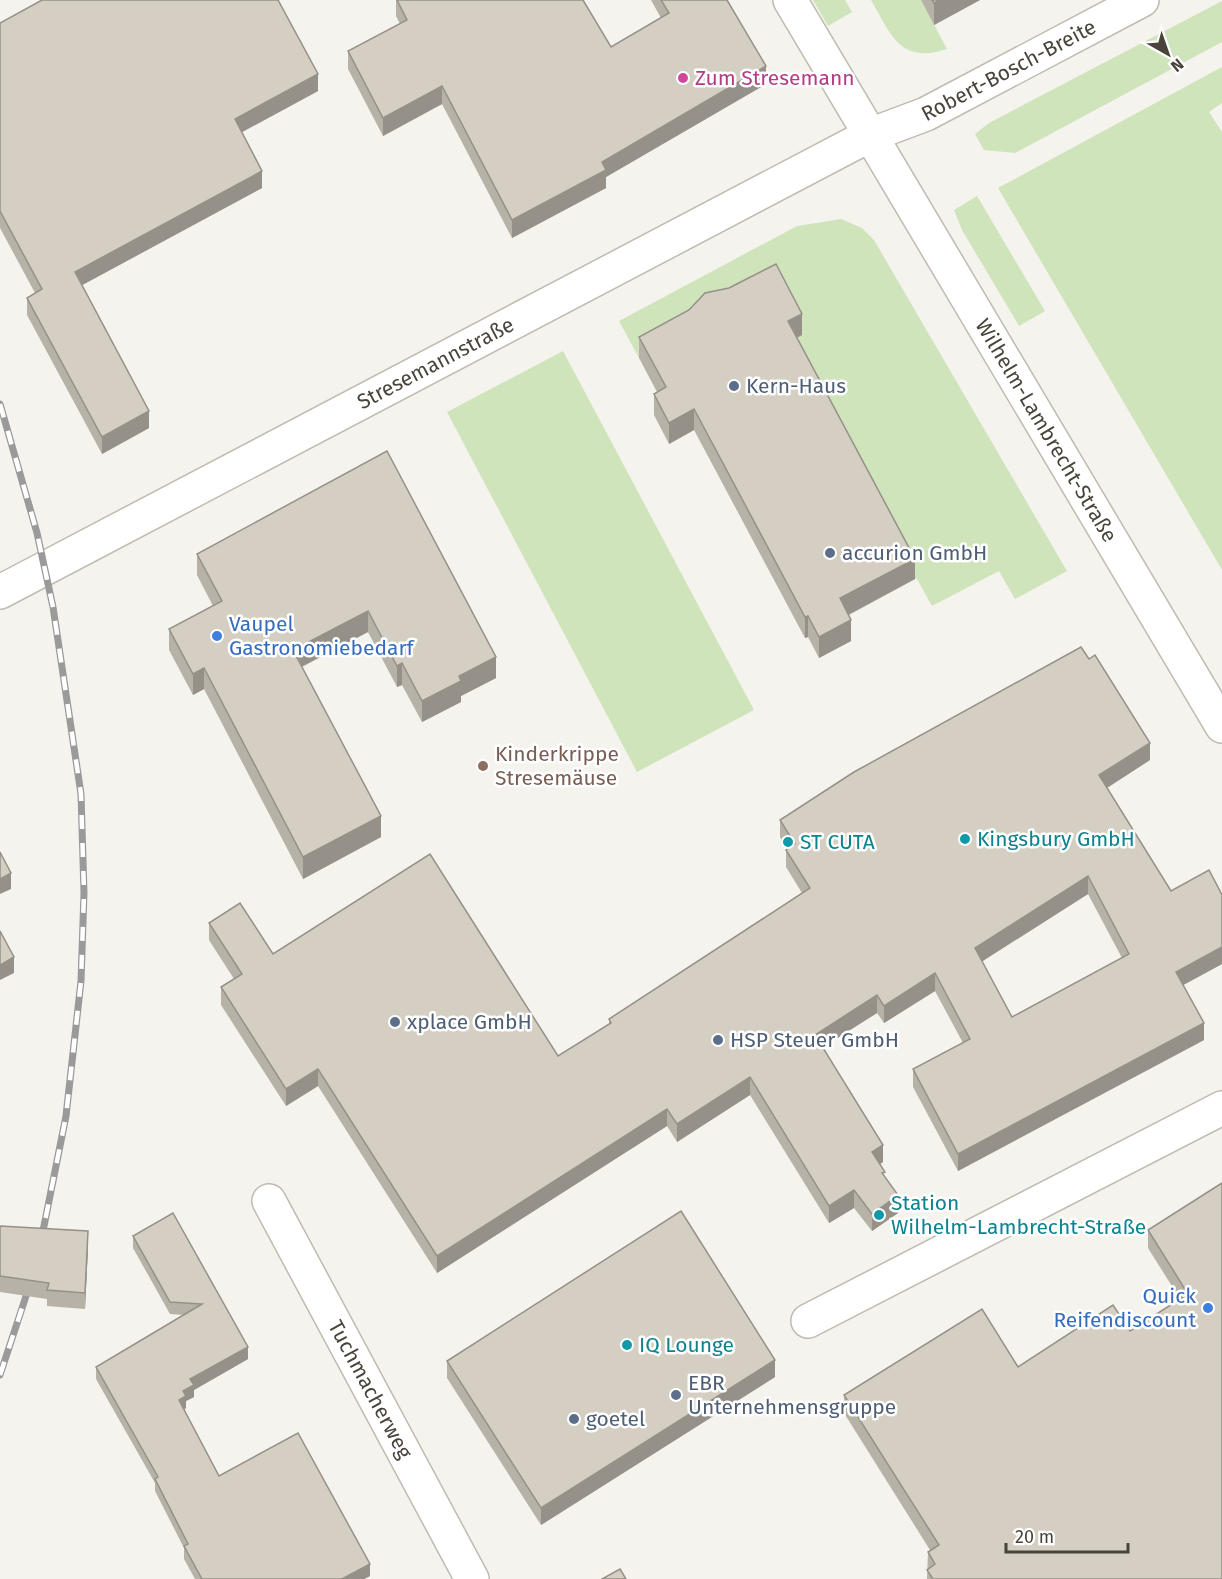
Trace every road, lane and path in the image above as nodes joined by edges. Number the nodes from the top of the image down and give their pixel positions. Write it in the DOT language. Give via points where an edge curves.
graph roads {
  1 [pos="790,0"];
  2 [pos="1142,0"];
  3 [pos="870,135"];
  4 [pos="0,592"];
  5 [pos="1222,726"];
  6 [pos="1222,1108"];
  7 [pos="269,1201"];
  8 [pos="808,1321"];
  9 [pos="472,1579"];
  1 -- 3 [label="street, Wilhelm-Lambrecht-Straße"];
  2 -- 3 [label="street, Robert-Bosch-Breite" via="926,114"];
  3 -- 4 [label="street, Stresemannstraße"];
  3 -- 5 [label="street, Wilhelm-Lambrecht-Straße"];
  6 -- 8 [label="street"];
  7 -- 9 [label="street, Tuchmacherweg"];
}
